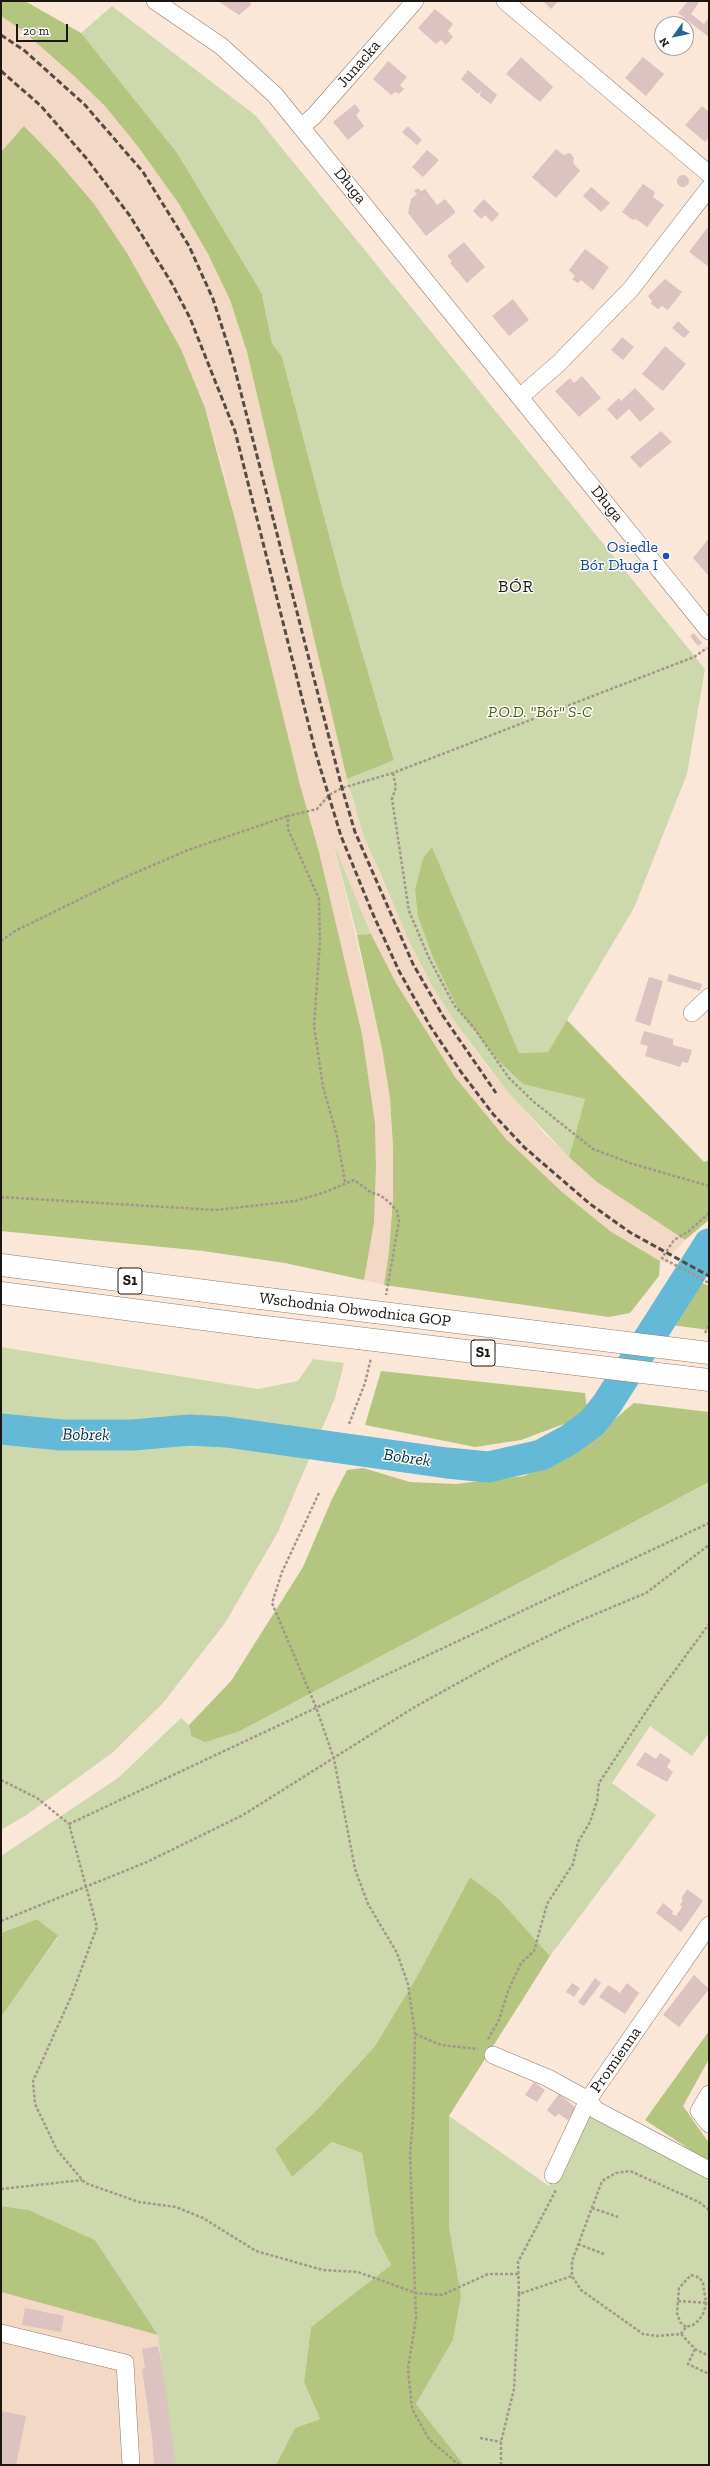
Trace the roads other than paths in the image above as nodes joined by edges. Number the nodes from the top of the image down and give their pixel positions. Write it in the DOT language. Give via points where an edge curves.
graph roads {
  1 [pos="415,1"];
  2 [pos="505,1"];
  3 [pos="165,3"];
  4 [pos="302,126"];
  5 [pos="709,174"];
  6 [pos="709,188"];
  7 [pos="520,397"];
  8 [pos="709,631"];
  9 [pos="709,997"];
  10 [pos="692,1013"];
  11 [pos="1,1265"];
  12 [pos="1,1293"];
  13 [pos="709,1353"];
  14 [pos="709,1380"];
  15 [pos="709,1925"];
  16 [pos="488,2052"];
  17 [pos="709,2094"];
  18 [pos="588,2100"];
  19 [pos="709,2124"];
  20 [pos="709,2170"];
  21 [pos="553,2175"];
  22 [pos="1,2333"];
  23 [pos="130,2465"];
  1 -- 4 [label="street, Junacka" via="314,116"];
  2 -- 5 [label="street"];
  3 -- 4 [label="street, Długa" via="222,46 275,95"];
  4 -- 7 [label="street, Długa"];
  6 -- 7 [label="street" via="630,290 559,362"];
  7 -- 8 [label="street, Długa"];
  9 -- 10 [label="street"];
  11 -- 13 [label="highway, Wschodnia Obwodnica GOP / S1, bridge"];
  12 -- 14 [label="highway, Wschodnia Obwodnica GOP / S1, bridge"];
  15 -- 18 [label="street, Promienna"];
  16 -- 18 [label="street" via="548,2078"];
  17 -- 19 [label="street" via="699,2111"];
  18 -- 20 [label="street, Promienna" via="596,2110"];
  18 -- 21 [label="street"];
  22 -- 23 [label="street" via="125,2363"];
}
